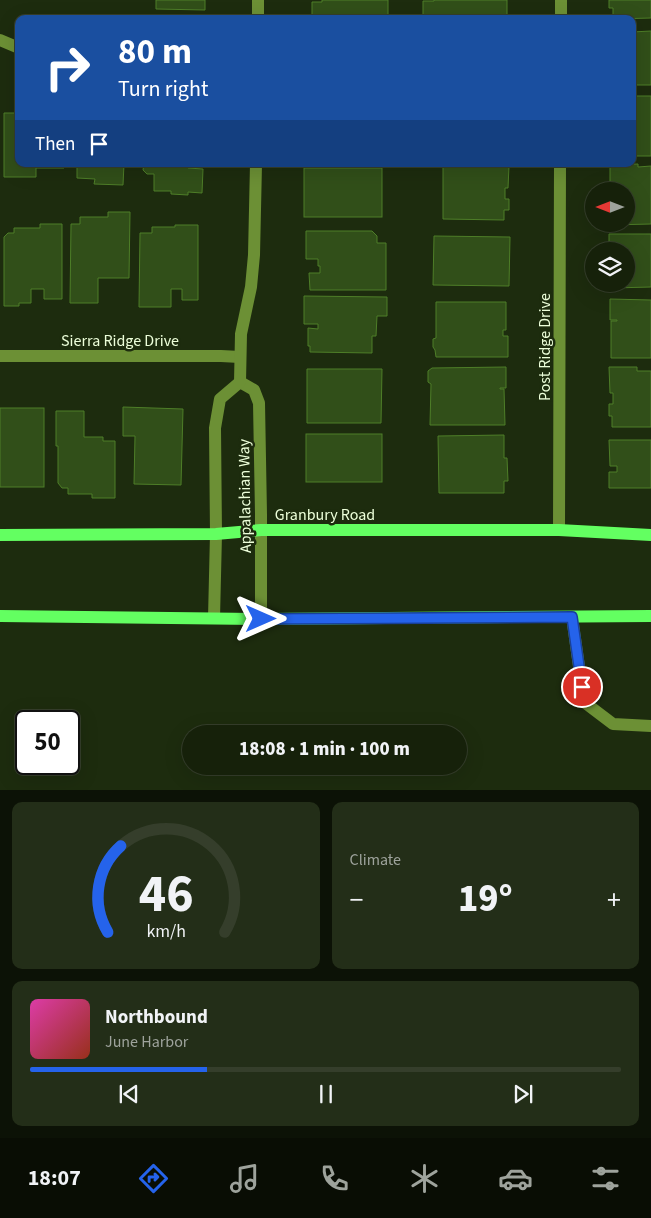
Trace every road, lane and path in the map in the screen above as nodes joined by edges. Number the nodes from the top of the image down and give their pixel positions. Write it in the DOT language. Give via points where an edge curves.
graph roads {
  1 [pos="258,0"];
  2 [pos="561,0"];
  3 [pos="258,15"];
  4 [pos="561,15"];
  5 [pos="0,40"];
  6 [pos="15,46"];
  7 [pos="256,167"];
  8 [pos="560,167"];
  9 [pos="0,356"];
  10 [pos="240,357"];
  11 [pos="240,382"];
  12 [pos="261,530"];
  13 [pos="559,530"];
  14 [pos="0,534"];
  15 [pos="216,534"];
  16 [pos="651,535"];
  17 [pos="0,616"];
  18 [pos="651,616"];
  19 [pos="572,617"];
  20 [pos="214,618"];
  21 [pos="261,619"];
  22 [pos="651,726"];
  1 -- 3 [label="street"];
  2 -- 4 [label="street"];
  5 -- 6 [label="street"];
  7 -- 10 [label="street" via="254,256"];
  8 -- 13 [label="street, Post Ridge Drive"];
  9 -- 10 [label="street, Sierra Ridge Drive"];
  10 -- 11 [label="street"];
  11 -- 12 [label="street, Appalachian Way" via="254,390 259,403"];
  11 -- 15 [label="street, Appalachian Way" via="220,399 215,428"];
  12 -- 13 [label="main road, Granbury Road"];
  12 -- 15 [label="main road, Granbury Road"];
  12 -- 21 [label="street, Appalachian Way"];
  13 -- 16 [label="main road, Granbury Road"];
  14 -- 15 [label="main road, Granbury Road"];
  15 -- 20 [label="street, Appalachian Way"];
  17 -- 20 [label="main road"];
  18 -- 19 [label="main road"];
  19 -- 21 [label="main road"];
  19 -- 22 [label="street" via="584,702 613,724"];
  20 -- 21 [label="main road"];
}
